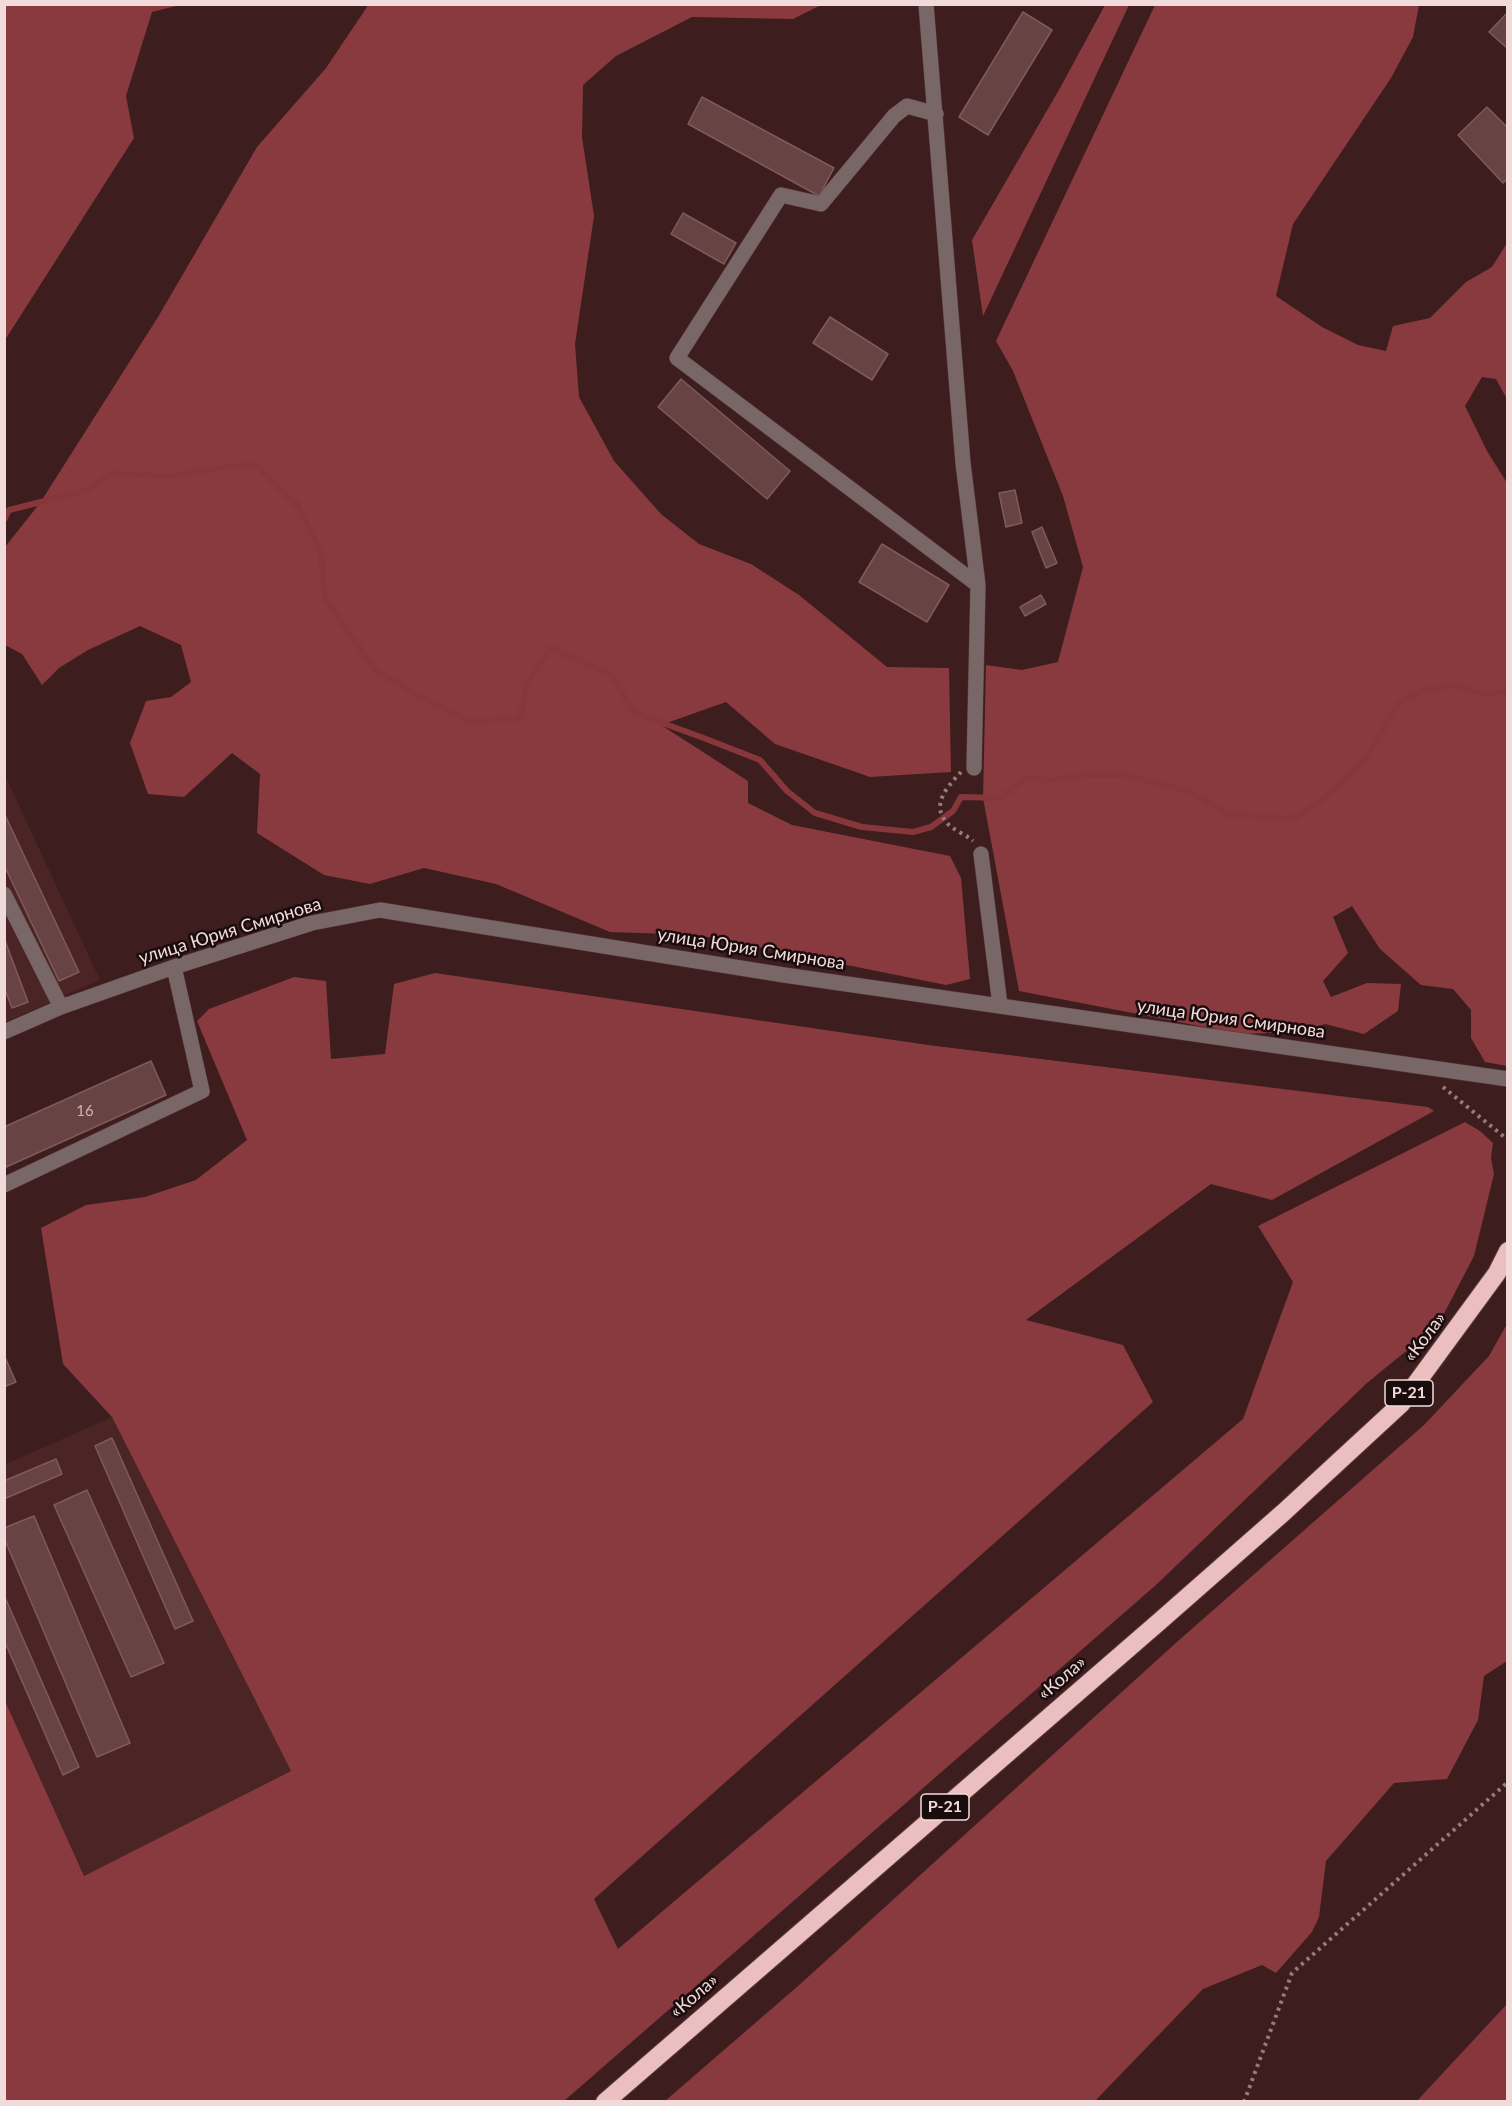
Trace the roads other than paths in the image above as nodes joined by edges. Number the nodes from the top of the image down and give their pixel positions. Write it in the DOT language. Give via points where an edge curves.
graph roads {
  1 [pos="926,4"];
  2 [pos="936,114"];
  3 [pos="978,585"];
  4 [pos="974,768"];
  5 [pos="981,854"];
  6 [pos="4,894"];
  7 [pos="174,967"];
  8 [pos="1000,1005"];
  9 [pos="61,1007"];
  10 [pos="4,1032"];
  11 [pos="1508,1079"];
  12 [pos="4,1185"];
  13 [pos="1508,1251"];
  14 [pos="605,2102"];
  1 -- 2 [label="street"];
  2 -- 3 [label="street" via="963,463"];
  2 -- 3 [label="street" via="907,106 894,116 821,204 781,195 677,358"];
  3 -- 4 [label="street"];
  5 -- 8 [label="street"];
  6 -- 9 [label="street"];
  7 -- 8 [label="street, улица Юрия Смирнова" via="312,923 380,910"];
  7 -- 9 [label="street, улица Юрия Смирнова"];
  7 -- 12 [label="street" via="202,1091"];
  8 -- 11 [label="street, улица Юрия Смирнова"];
  9 -- 10 [label="street, улица Юрия Смирнова"];
  13 -- 14 [label="highway, «Кола» / Р-21" via="1497,1273 1401,1404 1178,1606"];
}
